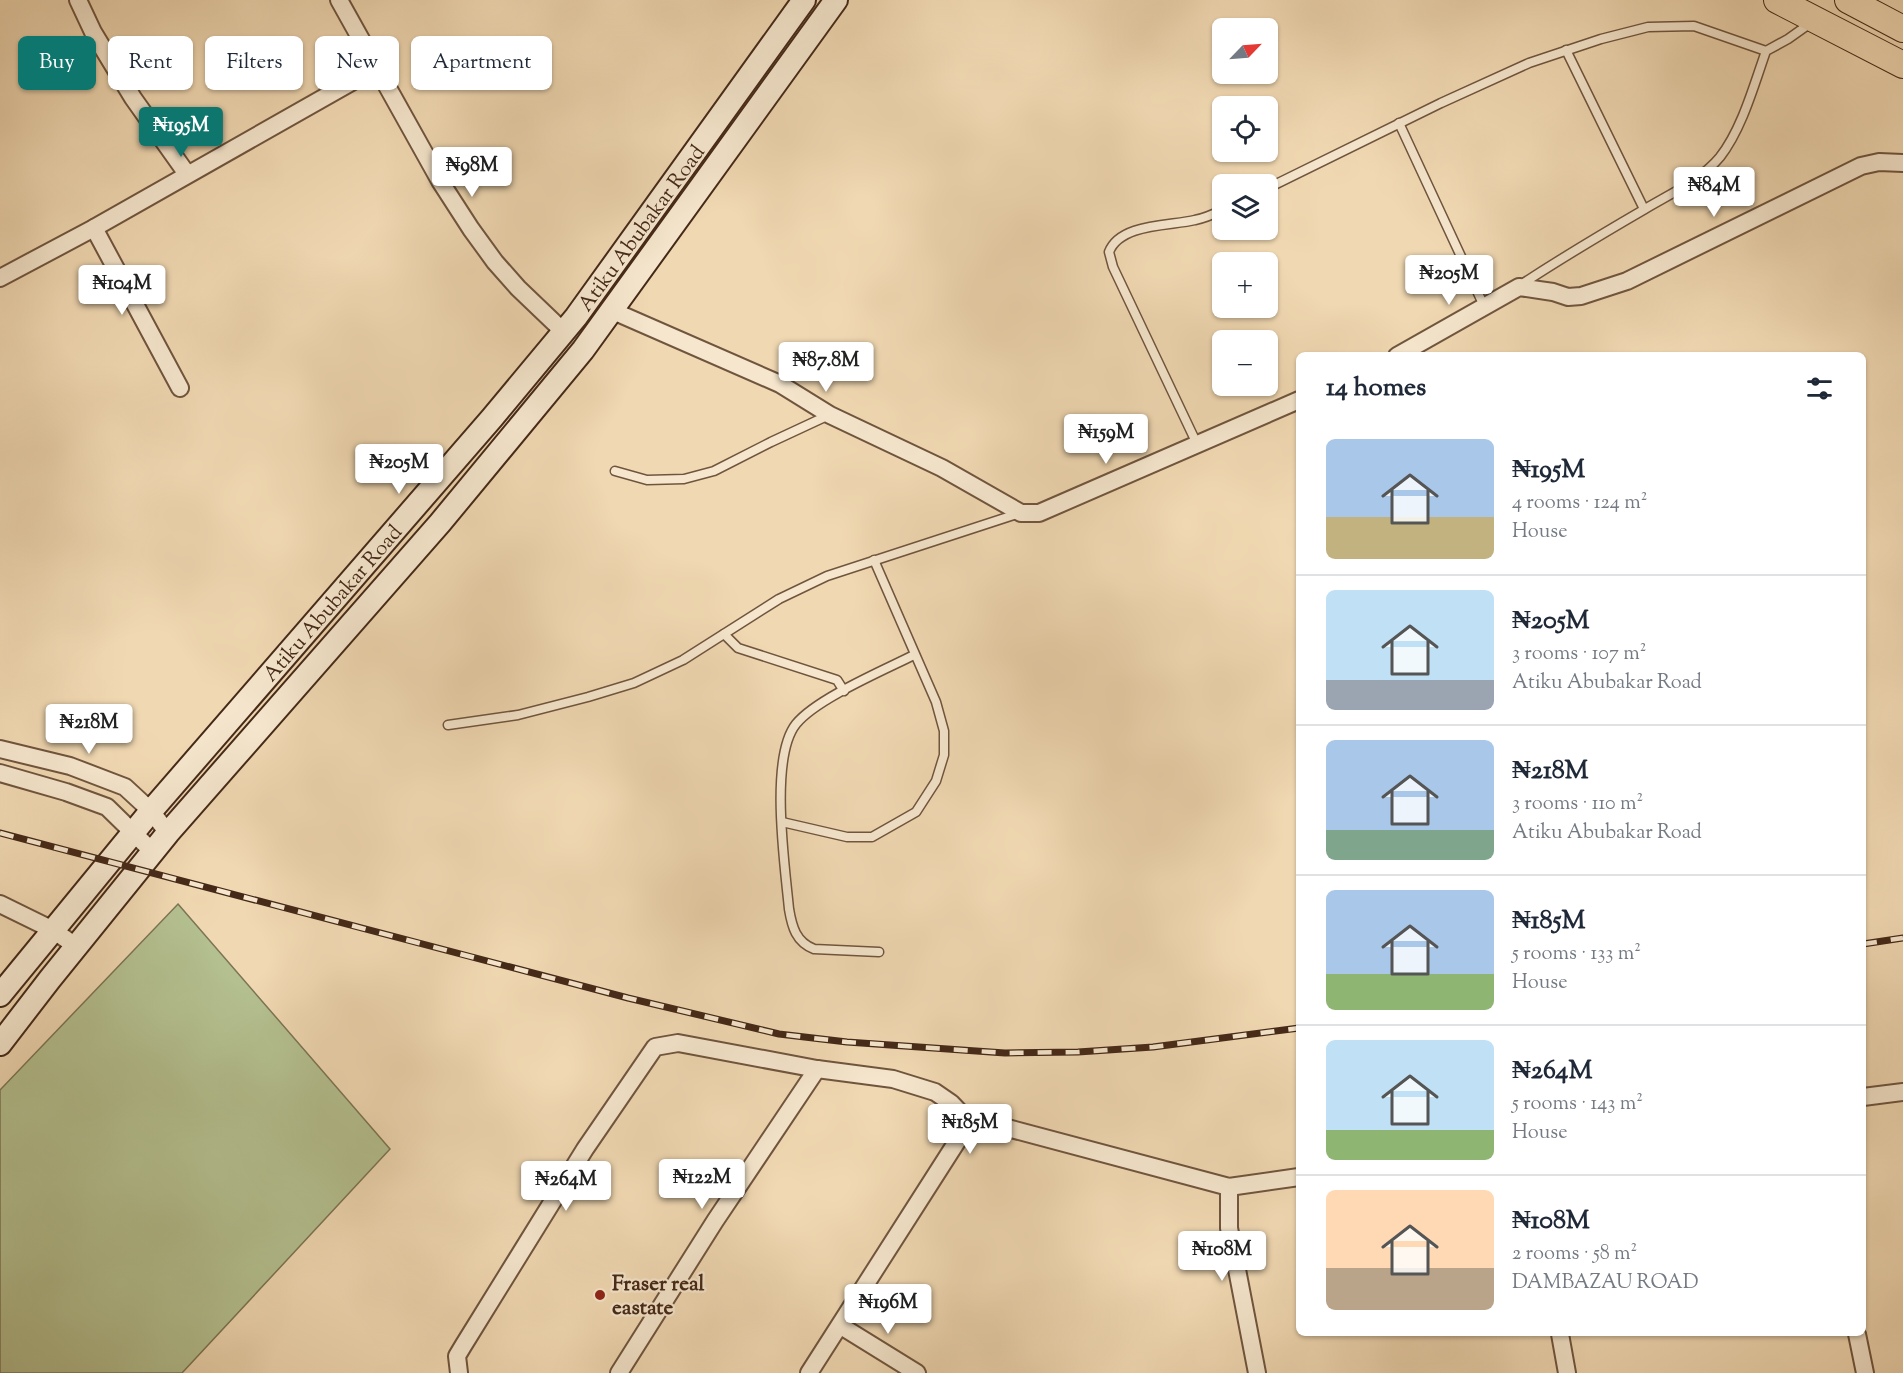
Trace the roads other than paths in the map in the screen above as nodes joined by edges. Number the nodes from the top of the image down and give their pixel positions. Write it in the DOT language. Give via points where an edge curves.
graph roads {
  1 [pos="78,0"];
  2 [pos="339,0"];
  3 [pos="804,0"];
  4 [pos="836,0"];
  5 [pos="1777,0"];
  6 [pos="1835,0"];
  7 [pos="1848,0"];
  8 [pos="1819,23"];
  9 [pos="1903,29"];
  10 [pos="360,36"];
  11 [pos="1566,50"];
  12 [pos="1766,51"];
  13 [pos="1903,65"];
  14 [pos="337,90"];
  15 [pos="391,90"];
  16 [pos="1399,123"];
  17 [pos="1903,163"];
  18 [pos="187,174"];
  19 [pos="1278,183"];
  20 [pos="1644,209"];
  21 [pos="1212,214"];
  22 [pos="94,228"];
  23 [pos="0,278"];
  24 [pos="1518,287"];
  25 [pos="1484,306"];
  26 [pos="613,311"];
  27 [pos="564,332"];
  28 [pos="1404,352"];
  29 [pos="180,388"];
  30 [pos="1296,401"];
  31 [pos="830,415"];
  32 [pos="1197,444"];
  33 [pos="615,471"];
  34 [pos="1021,513"];
  35 [pos="874,560"];
  36 [pos="724,634"];
  37 [pos="914,655"];
  38 [pos="844,691"];
  39 [pos="447,725"];
  40 [pos="0,749"];
  41 [pos="0,773"];
  42 [pos="151,811"];
  43 [pos="782,822"];
  44 [pos="134,832"];
  45 [pos="168,833"];
  46 [pos="153,852"];
  47 [pos="0,904"];
  48 [pos="52,930"];
  49 [pos="77,947"];
  50 [pos="879,952"];
  51 [pos="0,995"];
  52 [pos="0,1044"];
  53 [pos="817,1069"];
  54 [pos="1903,1092"];
  55 [pos="1866,1097"];
  56 [pos="972,1125"];
  57 [pos="1296,1177"];
  58 [pos="1229,1187"];
  59 [pos="841,1326"];
  60 [pos="1560,1336"];
  61 [pos="1857,1336"];
  62 [pos="459,1373"];
  63 [pos="619,1373"];
  64 [pos="809,1373"];
  65 [pos="917,1373"];
  66 [pos="1257,1373"];
  67 [pos="1568,1373"];
  68 [pos="1865,1373"];
  1 -- 18 [label="street" via="133,98"];
  2 -- 10 [label="street"];
  3 -- 27 [label="street, Atiku Abubakar Road"];
  4 -- 26 [label="street"];
  5 -- 8 [label="main road"];
  6 -- 8 [label="main road"];
  7 -- 9 [label="main road"];
  8 -- 12 [label="lane"];
  8 -- 13 [label="main road"];
  11 -- 12 [label="lane" via="1648,27 1694,26"];
  11 -- 16 [label="lane" via="1528,63"];
  11 -- 20 [label="lane"];
  12 -- 20 [label="lane" via="1733,136 1720,157 1677,191"];
  14 -- 18 [label="street"];
  15 -- 27 [label="street" via="471,229 518,288"];
  16 -- 19 [label="lane"];
  16 -- 25 [label="lane"];
  17 -- 24 [label="street" via="1861,166 1602,290 1568,297"];
  18 -- 22 [label="street"];
  20 -- 24 [label="lane"];
  21 -- 32 [label="lane" via="1151,226 1113,243 1109,252"];
  22 -- 23 [label="street"];
  22 -- 29 [label="street"];
  24 -- 25 [label="street"];
  25 -- 28 [label="street"];
  26 -- 31 [label="street" via="780,384"];
  26 -- 45 [label="street" via="440,523"];
  27 -- 42 [label="street, Atiku Abubakar Road"];
  30 -- 32 [label="street"];
  31 -- 33 [label="lane" via="714,471 684,479 647,480"];
  31 -- 34 [label="street" via="942,468"];
  32 -- 34 [label="street" via="1039,513"];
  34 -- 35 [label="lane"];
  35 -- 36 [label="lane" via="826,576 779,599"];
  35 -- 37 [label="lane"];
  36 -- 38 [label="lane" via="738,648 837,680"];
  36 -- 39 [label="lane" via="683,660 634,683 518,715"];
  37 -- 38 [label="lane"];
  37 -- 43 [label="lane" via="936,702 944,731 944,755 936,782 915,812 872,837 848,837"];
  38 -- 43 [label="lane" via="812,710 789,736 782,780"];
  40 -- 42 [label="street" via="70,766 125,787"];
  41 -- 44 [label="street" via="107,807"];
  42 -- 44 [label="street, Atiku Abubakar Road"];
  42 -- 45 [label="street"];
  43 -- 50 [label="lane" via="789,909 804,945 814,949"];
  44 -- 46 [label="street"];
  44 -- 48 [label="street, Atiku Abubakar Road"];
  45 -- 46 [label="street"];
  46 -- 49 [label="street"];
  47 -- 48 [label="street"];
  48 -- 49 [label="street"];
  48 -- 51 [label="street, Atiku Abubakar Road"];
  49 -- 52 [label="street"];
  53 -- 56 [label="street" via="893,1079 935,1092"];
  53 -- 62 [label="street" via="678,1043 655,1047 585,1149 457,1356"];
  53 -- 63 [label="street"];
  54 -- 55 [label="street"];
  56 -- 58 [label="street" via="1000,1126"];
  56 -- 59 [label="street" via="965,1130"];
  57 -- 58 [label="street"];
  58 -- 66 [label="street" via="1229,1228"];
  59 -- 64 [label="street"];
  59 -- 65 [label="street"];
  60 -- 67 [label="street"];
  61 -- 68 [label="street"];
}
